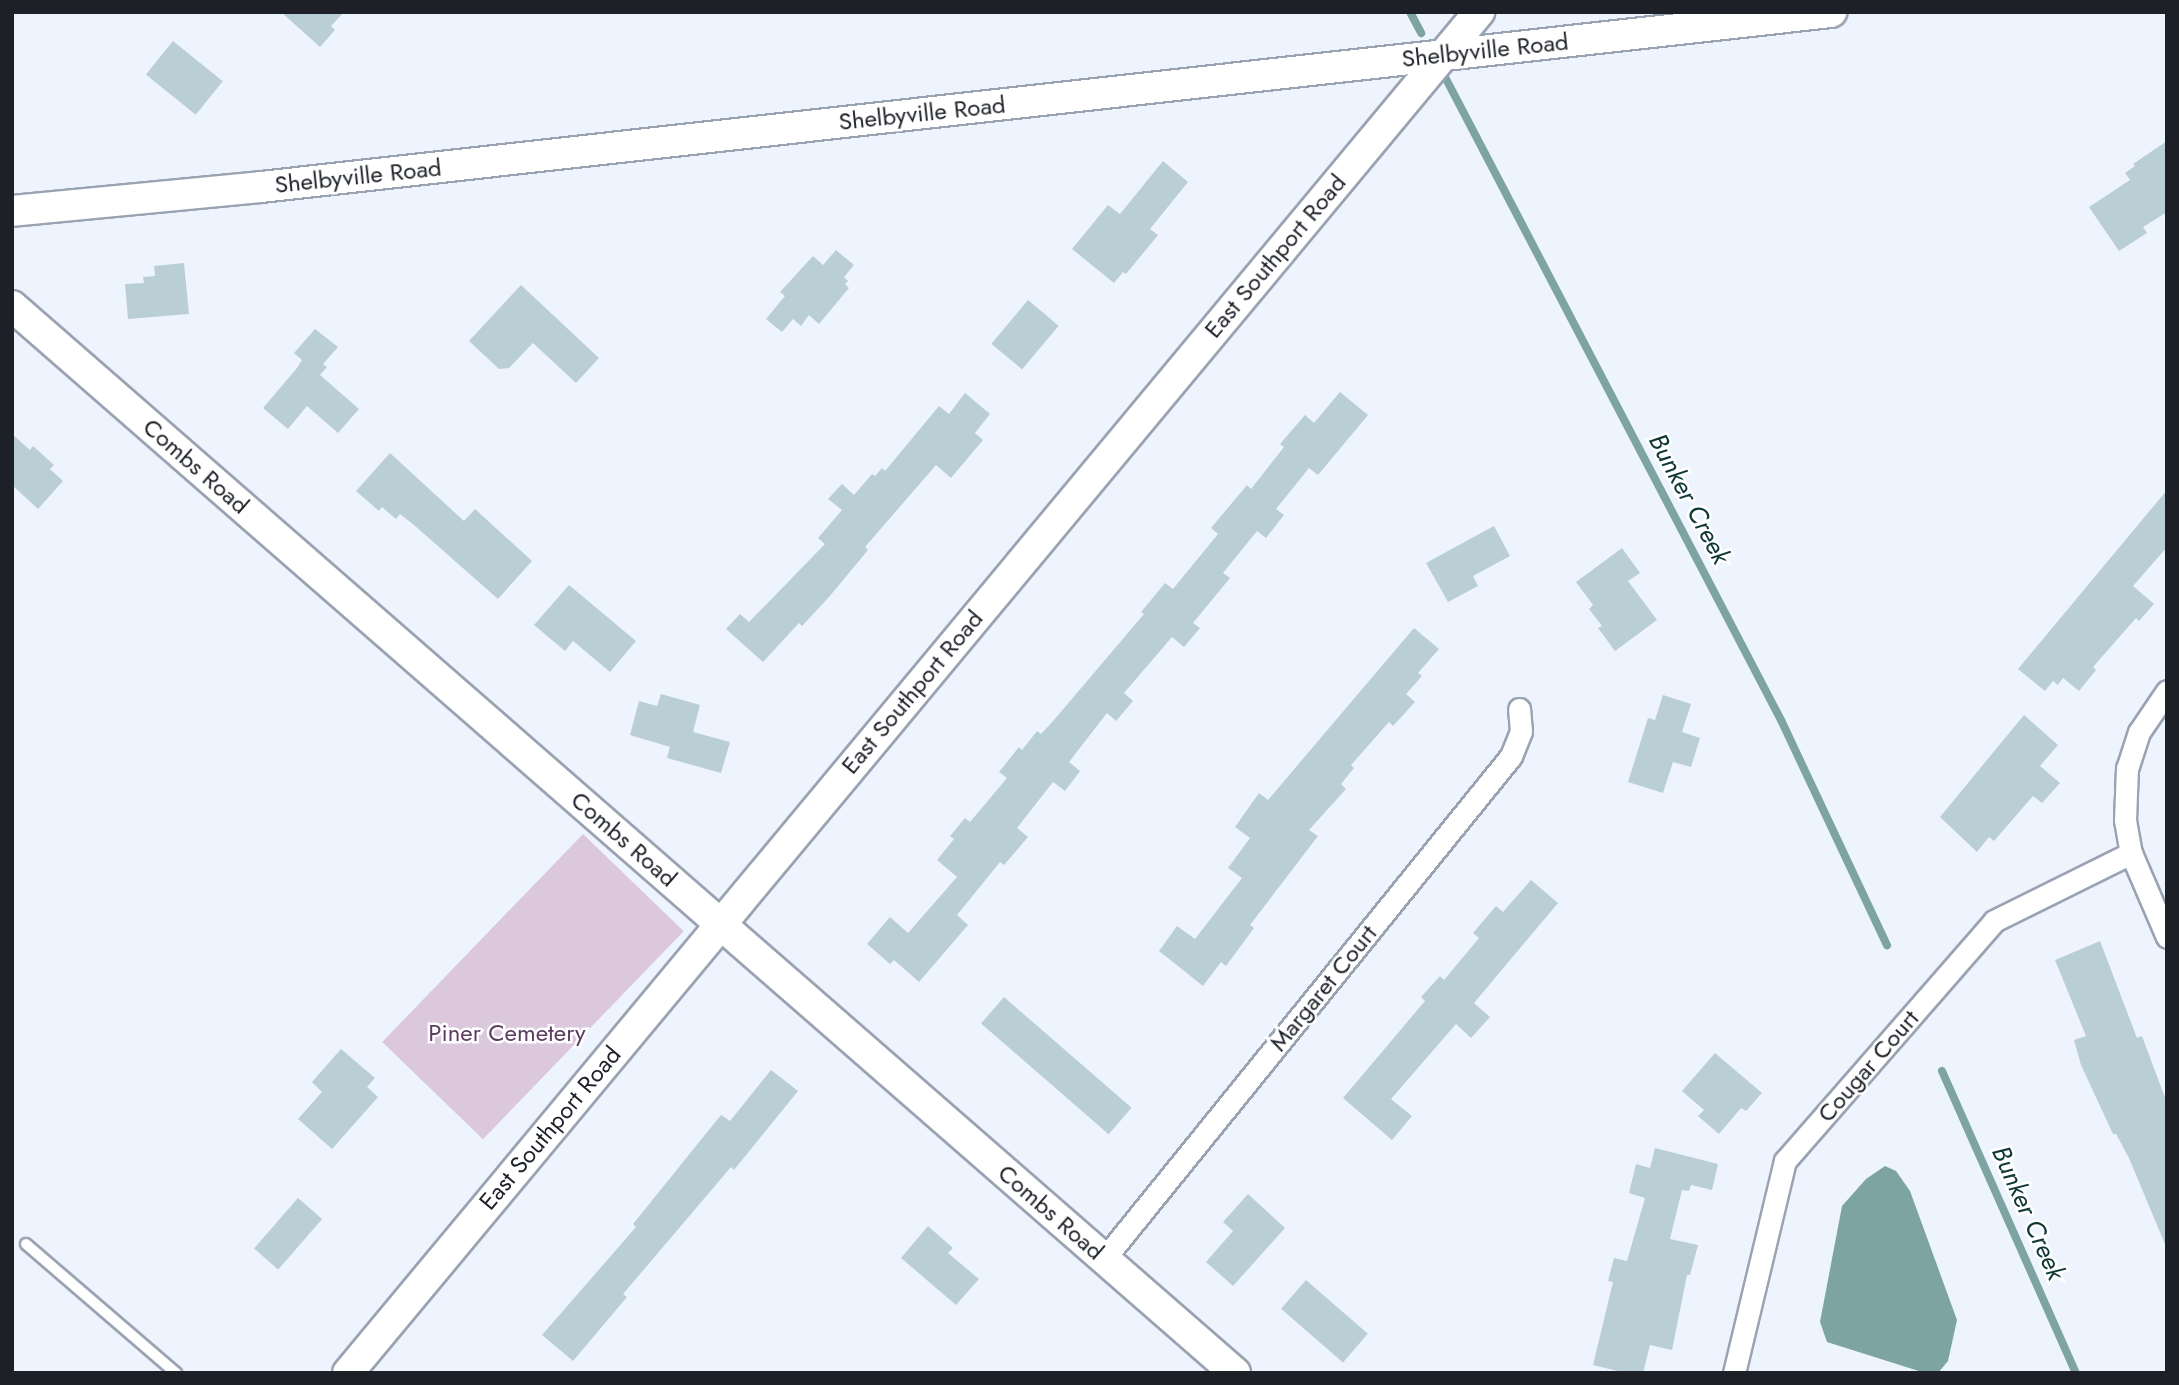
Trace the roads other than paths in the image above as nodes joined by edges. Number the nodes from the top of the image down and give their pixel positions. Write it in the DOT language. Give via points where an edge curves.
graph roads {
  1 [pos="1479,12"];
  2 [pos="1831,12"];
  3 [pos="1444,54"];
  4 [pos="12,211"];
  5 [pos="12,306"];
  6 [pos="2167,691"];
  7 [pos="1519,709"];
  8 [pos="2131,853"];
  9 [pos="720,923"];
  10 [pos="2167,937"];
  11 [pos="26,1244"];
  12 [pos="1104,1259"];
  13 [pos="176,1373"];
  14 [pos="348,1373"];
  15 [pos="1235,1373"];
  16 [pos="1734,1373"];
  1 -- 3 [label="main road, East Southport Road"];
  2 -- 3 [label="main road, Shelbyville Road"];
  3 -- 4 [label="main road, Shelbyville Road"];
  3 -- 9 [label="main road, East Southport Road"];
  5 -- 9 [label="main road, Combs Road"];
  6 -- 8 [label="street" via="2139,732 2127,768 2125,820"];
  7 -- 12 [label="street, Margaret Court" via="1521,731 1511,756"];
  8 -- 10 [label="street"];
  8 -- 16 [label="street, Cougar Court" via="1994,921 1785,1161"];
  9 -- 12 [label="main road, Combs Road"];
  9 -- 14 [label="main road, East Southport Road"];
  11 -- 13 [label="lane"];
  12 -- 15 [label="main road, Combs Road"];
}
